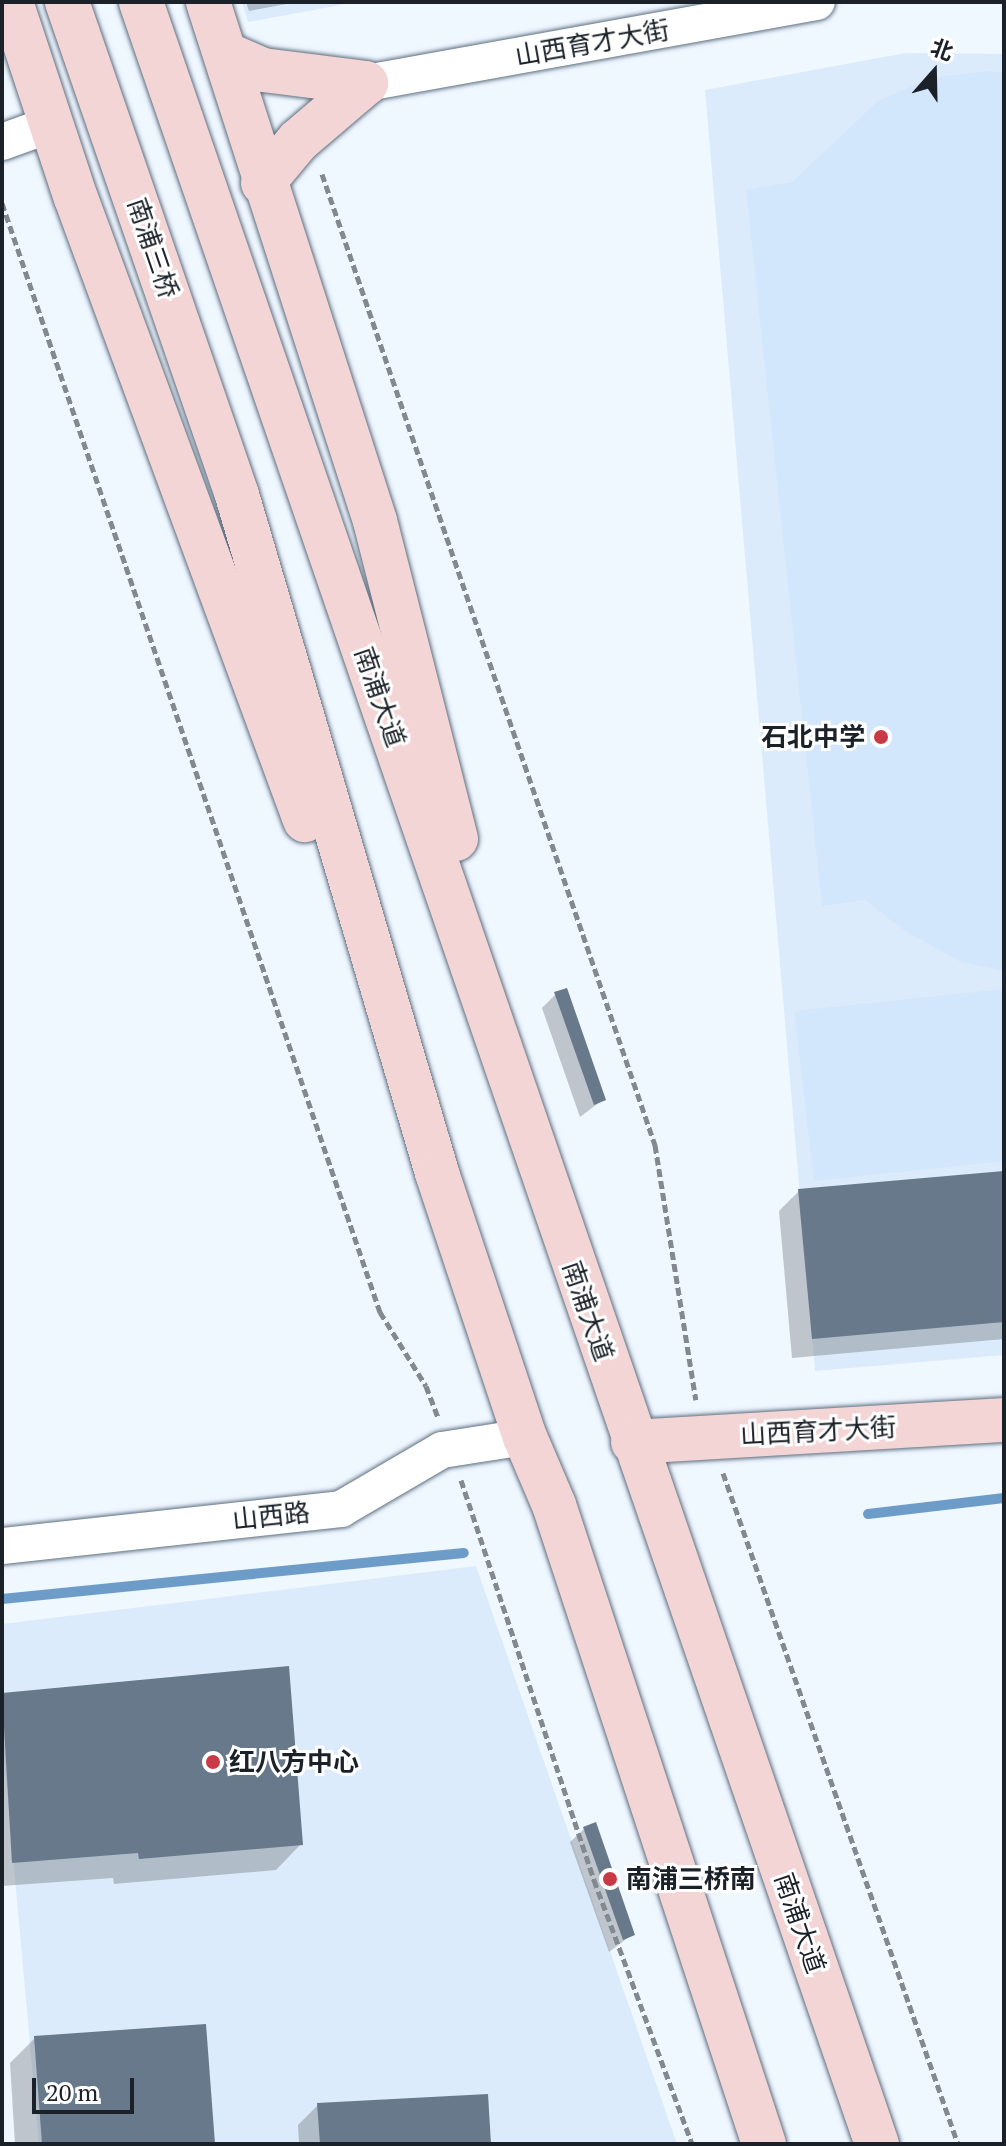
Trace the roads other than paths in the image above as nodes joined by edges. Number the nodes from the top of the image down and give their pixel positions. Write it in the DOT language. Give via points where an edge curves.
graph roads {
  1 [pos="11,2"];
  2 [pos="67,2"];
  3 [pos="141,2"];
  4 [pos="208,2"];
  5 [pos="817,2"];
  6 [pos="226,54"];
  7 [pos="366,83"];
  8 [pos="52,124"];
  9 [pos="2,142"];
  10 [pos="263,183"];
  11 [pos="437,1173"];
  12 [pos="542,1175"];
  13 [pos="1004,1420"];
  14 [pos="525,1437"];
  15 [pos="633,1442"];
  16 [pos="2,1546"];
  17 [pos="764,2144"];
  18 [pos="877,2144"];
  1 -- 8 [label="main road"];
  2 -- 11 [label="main road, 南浦三桥" via="237,495"];
  3 -- 12 [label="main road, 南浦大道"];
  4 -- 6 [label="main road"];
  5 -- 7 [label="street, 山西育才大街"];
  6 -- 7 [label="main road" via="263,70"];
  6 -- 10 [label="main road"];
  7 -- 10 [label="main road" via="298,141"];
  8 -- 9 [label="street"];
  8 -- 11 [label="main road"];
  10 -- 12 [label="main road" via="375,521"];
  11 -- 14 [label="main road"];
  12 -- 15 [label="main road, 南浦大道"];
  13 -- 15 [label="main road, 山西育才大街"];
  14 -- 16 [label="street, 山西路" via="442,1450 341,1509"];
  14 -- 17 [label="main road" via="554,1505"];
  15 -- 18 [label="main road, 南浦大道"];
}
